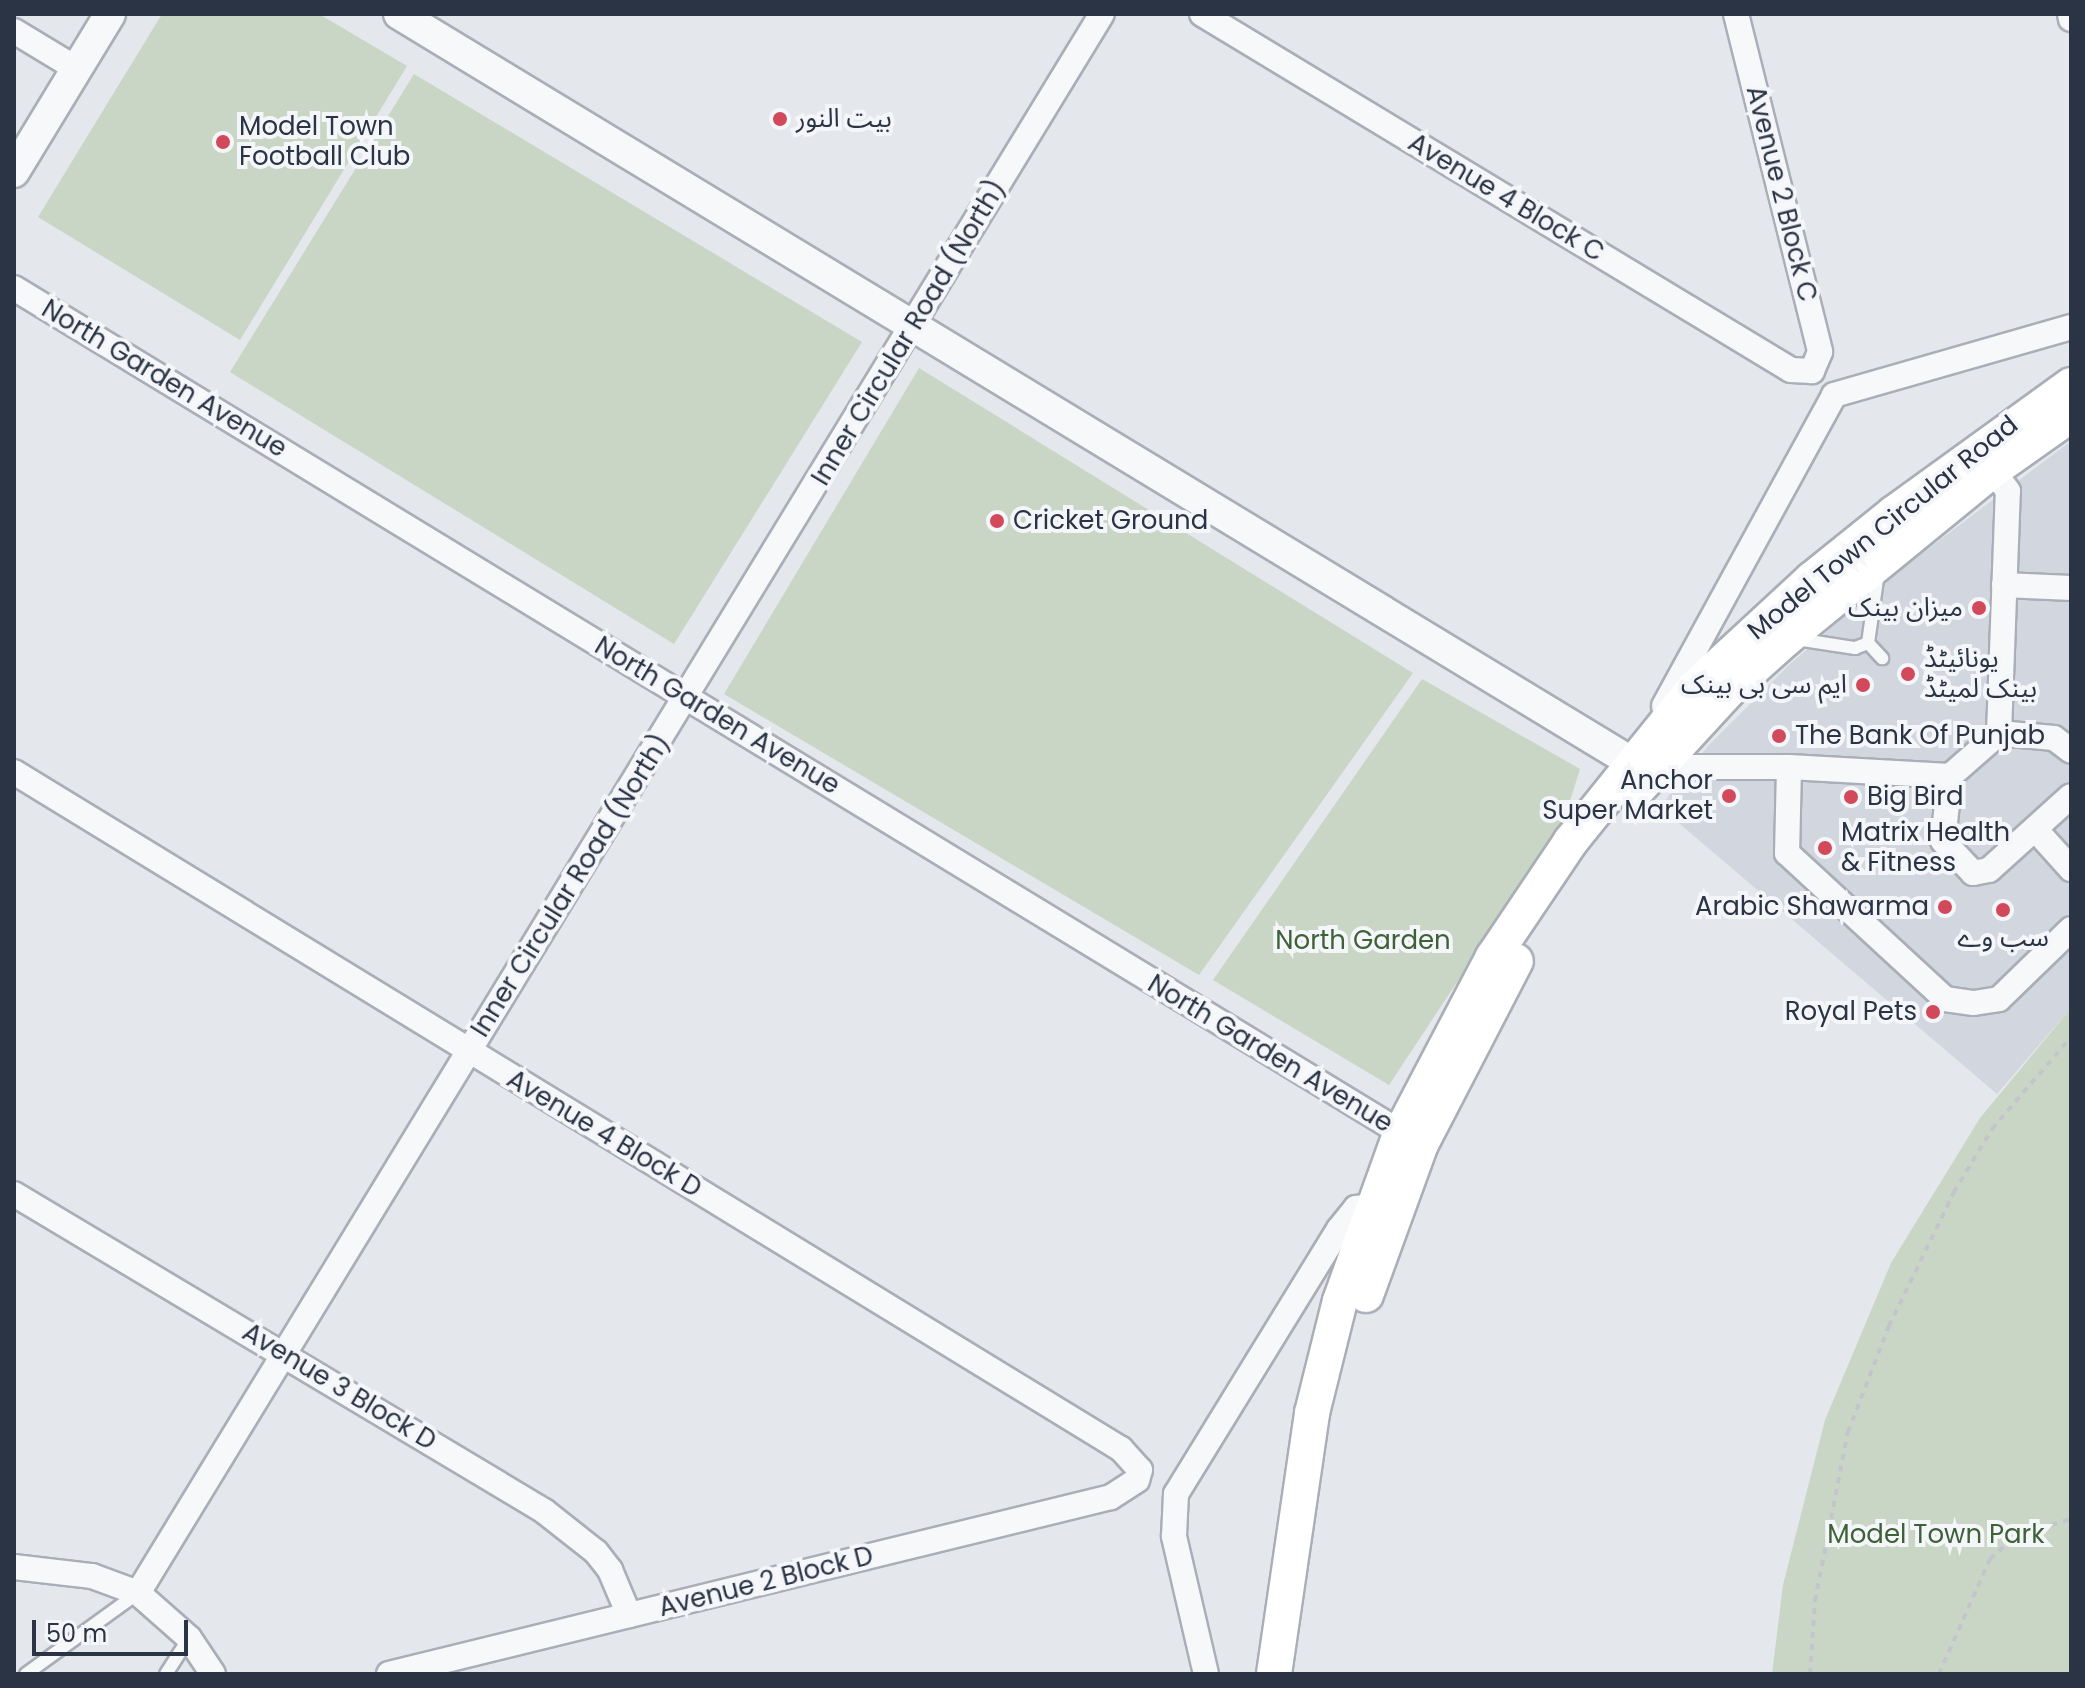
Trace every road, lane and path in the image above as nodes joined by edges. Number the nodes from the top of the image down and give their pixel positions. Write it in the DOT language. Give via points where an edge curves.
graph roads {
  1 [pos="110,14"];
  2 [pos="399,14"];
  3 [pos="1102,14"];
  4 [pos="1202,14"];
  5 [pos="1736,14"];
  6 [pos="14,31"];
  7 [pos="77,69"];
  8 [pos="14,172"];
  9 [pos="14,288"];
  10 [pos="2071,327"];
  11 [pos="913,328"];
  12 [pos="1812,371"];
  13 [pos="1834,395"];
  14 [pos="2069,398"];
  15 [pos="1985,459"];
  16 [pos="1878,562"];
  17 [pos="2004,585"];
  18 [pos="2071,588"];
  19 [pos="1787,638"];
  20 [pos="1868,643"];
  21 [pos="1882,658"];
  22 [pos="689,699"];
  23 [pos="1999,733"];
  24 [pos="2071,751"];
  25 [pos="1642,766"];
  26 [pos="1789,767"];
  27 [pos="14,772"];
  28 [pos="1950,776"];
  29 [pos="2071,796"];
  30 [pos="2035,829"];
  31 [pos="2071,869"];
  32 [pos="2071,929"];
  33 [pos="2071,1037"];
  34 [pos="468,1051"];
  35 [pos="1410,1139"];
  36 [pos="14,1194"];
  37 [pos="1372,1206"];
  38 [pos="283,1352"];
  39 [pos="1137,1480"];
  40 [pos="1176,1494"];
  41 [pos="2071,1519"];
  42 [pos="14,1567"];
  43 [pos="138,1593"];
  44 [pos="629,1615"];
  45 [pos="189,1638"];
  46 [pos="26,1674"];
  47 [pos="166,1674"];
  48 [pos="213,1674"];
  49 [pos="389,1674"];
  50 [pos="1206,1674"];
  51 [pos="1274,1674"];
  52 [pos="1296,1674"];
  53 [pos="1810,1674"];
  54 [pos="1939,1674"];
  1 -- 7 [label="street"];
  2 -- 11 [label="street"];
  3 -- 11 [label="street, Inner Circular Road (North)"];
  4 -- 12 [label="street, Avenue 4 Block C" via="1791,370"];
  5 -- 12 [label="street, Avenue 2 Block C" via="1820,352"];
  6 -- 7 [label="street"];
  7 -- 8 [label="street"];
  9 -- 22 [label="street, North Garden Avenue"];
  10 -- 13 [label="street"];
  11 -- 22 [label="street, Inner Circular Road (North)"];
  11 -- 25 [label="street"];
  12 -- 13 [label="street"];
  13 -- 25 [label="street"];
  14 -- 15 [label="main road, Model Town Circular Road"];
  15 -- 16 [label="main road, Model Town Circular Road"];
  15 -- 17 [label="street" via="2008,491"];
  15 -- 25 [label="main road, Model Town Circular Road" via="1741,642"];
  16 -- 19 [label="main road, Model Town Circular Road"];
  16 -- 20 [label="lane"];
  17 -- 18 [label="street"];
  17 -- 23 [label="street"];
  19 -- 20 [label="lane" via="1855,648"];
  19 -- 25 [label="main road, Model Town Circular Road"];
  20 -- 21 [label="lane"];
  22 -- 34 [label="street, Inner Circular Road (North)"];
  22 -- 35 [label="street, North Garden Avenue"];
  23 -- 24 [label="street" via="2054,738"];
  23 -- 28 [label="street"];
  25 -- 26 [label="street"];
  25 -- 35 [label="main road, Model Town Circular Road" via="1493,957"];
  26 -- 28 [label="street"];
  26 -- 32 [label="street" via="1787,853 1945,999 1999,999"];
  27 -- 34 [label="street, Avenue 4 Block D"];
  28 -- 30 [label="street" via="1943,841 1964,869 1989,870"];
  29 -- 30 [label="street"];
  30 -- 31 [label="street"];
  33 -- 53 [label="path" via="1992,1129 1954,1192 1889,1326 1848,1432 1815,1601"];
  34 -- 38 [label="street, Inner Circular Road (North)"];
  34 -- 39 [label="street, Avenue 4 Block D" via="1121,1449 1140,1470"];
  35 -- 37 [label="main road, Model Town Circular Road"];
  35 -- 52 [label="main road, Model Town Circular Road" via="1333,1419"];
  36 -- 38 [label="street, Avenue 3 Block D"];
  37 -- 40 [label="street" via="1356,1208 1339,1229"];
  37 -- 51 [label="main road, Model Town Circular Road" via="1340,1301 1312,1413"];
  38 -- 43 [label="street, Inner Circular Road (North)"];
  38 -- 44 [label="street, Avenue 3 Block D" via="572,1531 610,1570"];
  39 -- 40 [label="street"];
  39 -- 44 [label="street, Avenue 2 Block D" via="1111,1497"];
  40 -- 50 [label="street" via="1174,1536"];
  41 -- 54 [label="path" via="2017,1535 1990,1559"];
  42 -- 43 [label="street" via="92,1576"];
  43 -- 45 [label="street"];
  43 -- 46 [label="lane"];
  44 -- 49 [label="street, Avenue 2 Block D"];
  45 -- 47 [label="lane"];
  45 -- 48 [label="street"];
}
